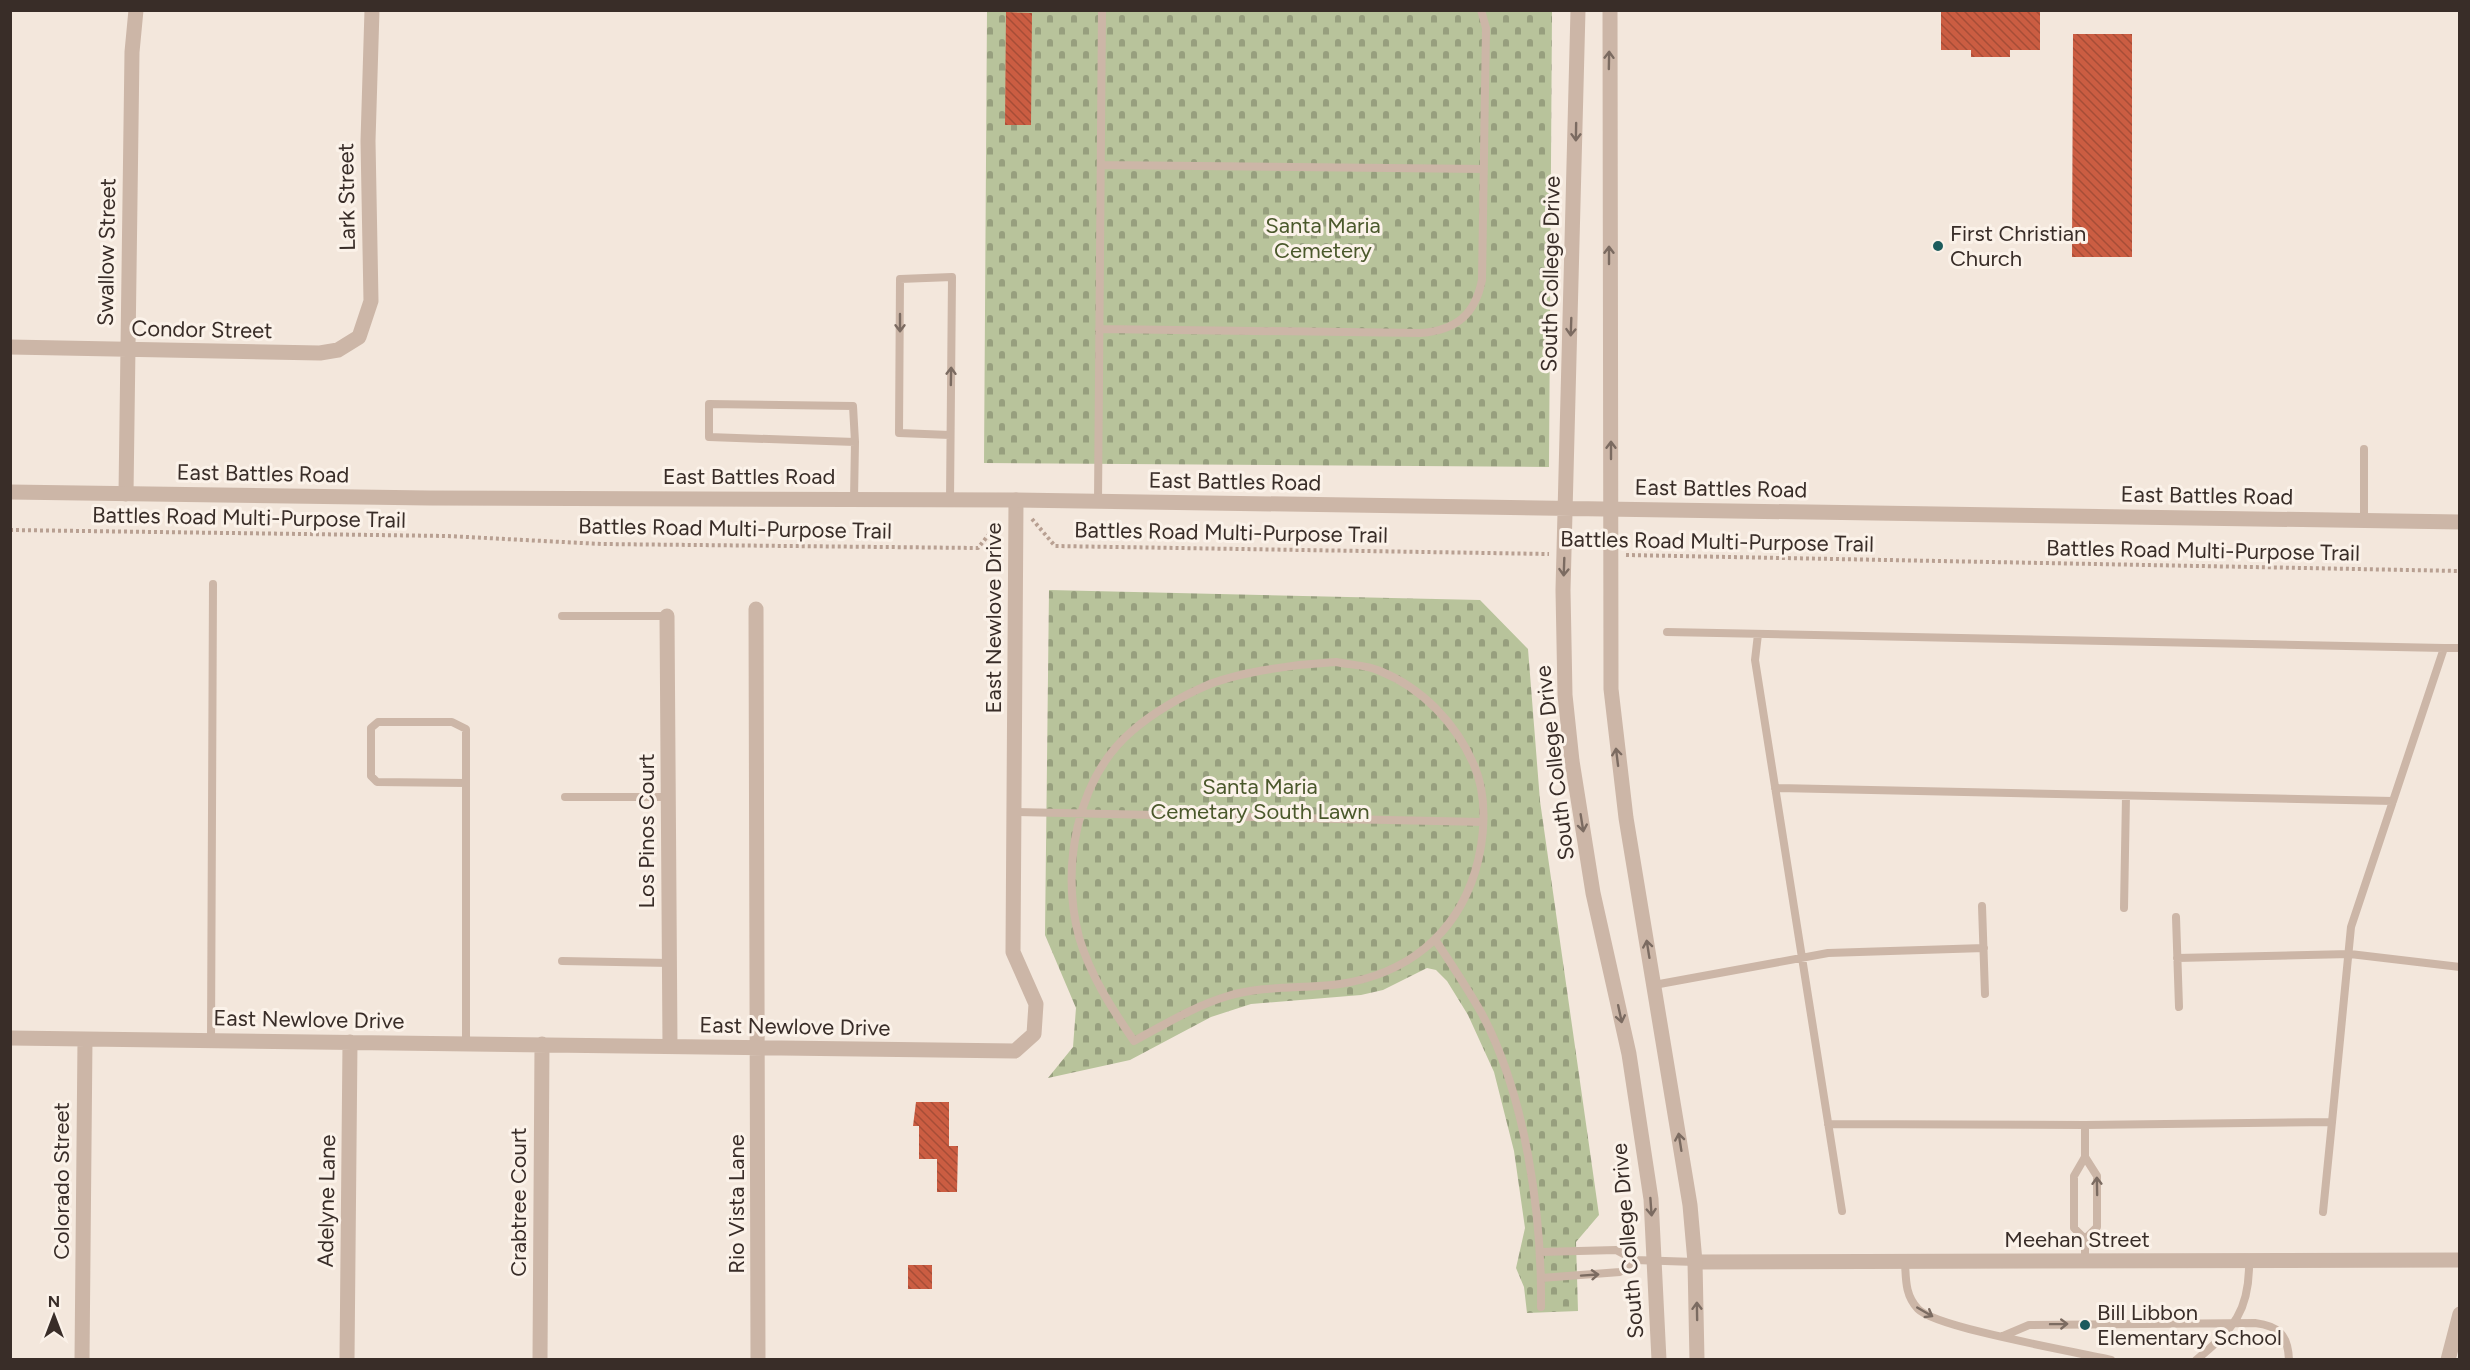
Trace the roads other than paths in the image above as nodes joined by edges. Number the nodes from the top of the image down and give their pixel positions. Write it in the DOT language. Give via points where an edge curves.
graph roads {
  1 [pos="136,10"];
  2 [pos="372,10"];
  3 [pos="1102,10"];
  4 [pos="1481,10"];
  5 [pos="1578,10"];
  6 [pos="1610,10"];
  7 [pos="1101,165"];
  8 [pos="1484,169"];
  9 [pos="1100,329"];
  10 [pos="10,347"];
  11 [pos="127,350"];
  12 [pos="320,353"];
  13 [pos="950,435"];
  14 [pos="855,442"];
  15 [pos="2364,449"];
  16 [pos="10,492"];
  17 [pos="126,494"];
  18 [pos="854,499"];
  19 [pos="950,500"];
  20 [pos="1016,500"];
  21 [pos="1098,501"];
  22 [pos="1566,508"];
  23 [pos="1611,509"];
  24 [pos="2364,521"];
  25 [pos="2460,522"];
  26 [pos="213,584"];
  27 [pos="756,609"];
  28 [pos="562,616"];
  29 [pos="667,616"];
  30 [pos="1667,632"];
  31 [pos="1758,634"];
  32 [pos="2444,648"];
  33 [pos="2460,648"];
  34 [pos="466,783"];
  35 [pos="1774,788"];
  36 [pos="2126,796"];
  37 [pos="565,797"];
  38 [pos="669,797"];
  39 [pos="2393,801"];
  40 [pos="1014,812"];
  41 [pos="1080,814"];
  42 [pos="1483,822"];
  43 [pos="1982,906"];
  44 [pos="2124,908"];
  45 [pos="2176,917"];
  46 [pos="1436,941"];
  47 [pos="1984,948"];
  48 [pos="2350,954"];
  49 [pos="2177,958"];
  50 [pos="1801,960"];
  51 [pos="562,961"];
  52 [pos="670,963"];
  53 [pos="2460,966"];
  54 [pos="1654,985"];
  55 [pos="1986,994"];
  56 [pos="2179,1007"];
  57 [pos="10,1038"];
  58 [pos="85,1039"];
  59 [pos="211,1040"];
  60 [pos="350,1042"];
  61 [pos="466,1044"];
  62 [pos="542,1044"];
  63 [pos="670,1046"];
  64 [pos="758,1048"];
  65 [pos="2332,1122"];
  66 [pos="1828,1124"];
  67 [pos="2085,1125"];
  68 [pos="2085,1157"];
  69 [pos="1842,1212"];
  70 [pos="2323,1212"];
  71 [pos="2085,1239"];
  72 [pos="1541,1252"];
  73 [pos="1635,1260"];
  74 [pos="2460,1260"];
  75 [pos="1655,1261"];
  76 [pos="2085,1261"];
  77 [pos="2249,1261"];
  78 [pos="1695,1262"];
  79 [pos="1905,1262"];
  80 [pos="1541,1278"];
  81 [pos="1541,1307"];
  82 [pos="2460,1314"];
  83 [pos="2233,1322"];
  84 [pos="2002,1336"];
  85 [pos="82,1359"];
  86 [pos="347,1359"];
  87 [pos="540,1359"];
  88 [pos="758,1359"];
  89 [pos="1659,1359"];
  90 [pos="1697,1359"];
  91 [pos="2111,1359"];
  92 [pos="2196,1359"];
  93 [pos="2289,1359"];
  94 [pos="2448,1359"];
  1 -- 11 [label="street, Swallow Street"];
  2 -- 12 [label="street, Lark Street" via="368,141 370,301 359,337 338,350"];
  3 -- 7 [label="lane"];
  4 -- 8 [label="lane" via="1486,28"];
  5 -- 22 [label="street, South College Drive, one-way"];
  23 -- 6 [label="street, one-way"];
  7 -- 8 [label="lane"];
  7 -- 9 [label="lane"];
  8 -- 9 [label="lane" via="1480,294 1461,320 1442,332"];
  9 -- 21 [label="lane"];
  10 -- 11 [label="street, Condor Street"];
  11 -- 12 [label="street, Condor Street"];
  11 -- 17 [label="street, Swallow Street"];
  13 -- 13 [label="lane, one-way" via="952,277 900,279 899,433"];
  13 -- 19 [label="lane"];
  14 -- 14 [label="lane" via="853,406 709,404 709,437"];
  14 -- 18 [label="lane"];
  15 -- 24 [label="lane"];
  16 -- 17 [label="street, East Battles Road"];
  17 -- 18 [label="street, East Battles Road"];
  18 -- 19 [label="street, East Battles Road"];
  19 -- 20 [label="street, East Battles Road"];
  20 -- 21 [label="street, East Battles Road"];
  20 -- 40 [label="street, East Newlove Drive"];
  21 -- 22 [label="street, East Battles Road"];
  22 -- 23 [label="street, East Battles Road"];
  22 -- 75 [label="street, South College Drive, one-way" via="1563,642 1572,761 1593,893 1629,1054 1651,1199"];
  23 -- 24 [label="street, East Battles Road"];
  54 -- 23 [label="street, one-way" via="1616,753 1611,689"];
  24 -- 25 [label="street, East Battles Road"];
  26 -- 59 [label="lane"];
  27 -- 64 [label="street, Rio Vista Lane"];
  28 -- 29 [label="lane"];
  29 -- 38 [label="street, Los Pinos Court"];
  30 -- 31 [label="lane"];
  31 -- 32 [label="lane"];
  31 -- 35 [label="lane" via="1755,660"];
  32 -- 33 [label="lane"];
  32 -- 39 [label="lane"];
  34 -- 34 [label="lane" via="377,782 371,776 370,728 378,722 452,722 466,729"];
  34 -- 61 [label="lane"];
  35 -- 36 [label="lane"];
  35 -- 50 [label="lane"];
  36 -- 39 [label="lane"];
  36 -- 44 [label="lane"];
  37 -- 38 [label="lane"];
  38 -- 52 [label="street, Los Pinos Court"];
  39 -- 48 [label="lane" via="2351,927"];
  40 -- 41 [label="lane"];
  40 -- 64 [label="street, East Newlove Drive" via="1013,952 1036,1004 1034,1034 1015,1051"];
  41 -- 42 [label="lane"];
  41 -- 42 [label="lane" via="1103,766 1130,732 1166,705 1212,683 1297,664 1336,662 1378,670 1412,687 1439,711 1475,767"];
  41 -- 46 [label="lane" via="1071,858 1071,888 1080,939 1104,997 1134,1041 1228,996 1263,988 1340,984 1376,977 1408,963"];
  42 -- 46 [label="lane" via="1471,886 1457,914"];
  43 -- 47 [label="lane"];
  45 -- 49 [label="lane"];
  46 -- 72 [label="lane" via="1482,1015 1513,1092"];
  47 -- 50 [label="lane" via="1828,953"];
  47 -- 55 [label="lane"];
  48 -- 49 [label="lane"];
  48 -- 53 [label="lane"];
  48 -- 65 [label="lane"];
  49 -- 56 [label="lane"];
  50 -- 54 [label="lane"];
  50 -- 66 [label="lane"];
  51 -- 52 [label="lane"];
  52 -- 63 [label="street, Los Pinos Court"];
  78 -- 54 [label="street, one-way" via="1690,1205"];
  57 -- 58 [label="street, East Newlove Drive"];
  58 -- 59 [label="street, East Newlove Drive"];
  58 -- 85 [label="street, Colorado Street"];
  59 -- 60 [label="street, East Newlove Drive"];
  60 -- 61 [label="street, East Newlove Drive"];
  60 -- 86 [label="street, Adelyne Lane"];
  61 -- 62 [label="street, East Newlove Drive"];
  62 -- 63 [label="street, East Newlove Drive"];
  62 -- 87 [label="street, Crabtree Court"];
  63 -- 64 [label="street, East Newlove Drive"];
  64 -- 88 [label="street, Rio Vista Lane"];
  65 -- 67 [label="lane"];
  65 -- 70 [label="lane"];
  66 -- 67 [label="lane"];
  66 -- 69 [label="lane"];
  67 -- 68 [label="lane"];
  68 -- 71 [label="lane" via="2074,1176 2074,1228"];
  71 -- 68 [label="lane, one-way" via="2097,1227 2097,1176"];
  71 -- 76 [label="lane"];
  72 -- 73 [label="lane" via="1616,1250"];
  72 -- 80 [label="lane"];
  73 -- 75 [label="lane"];
  80 -- 73 [label="lane, one-way" via="1620,1272"];
  74 -- 77 [label="street, Meehan Street"];
  75 -- 78 [label="lane"];
  75 -- 89 [label="street, South College Drive"];
  76 -- 77 [label="street, Meehan Street"];
  76 -- 79 [label="street, Meehan Street"];
  77 -- 83 [label="lane" via="2245,1305"];
  78 -- 79 [label="street, Meehan Street"];
  90 -- 78 [label="street, one-way"];
  79 -- 84 [label="lane, one-way" via="1908,1296 1920,1312"];
  80 -- 81 [label="lane"];
  82 -- 94 [label="street"];
  84 -- 83 [label="lane, one-way" via="2029,1325"];
  83 -- 92 [label="lane"];
  83 -- 93 [label="lane" via="2270,1325 2281,1331 2288,1341"];
  84 -- 91 [label="lane"];
}
